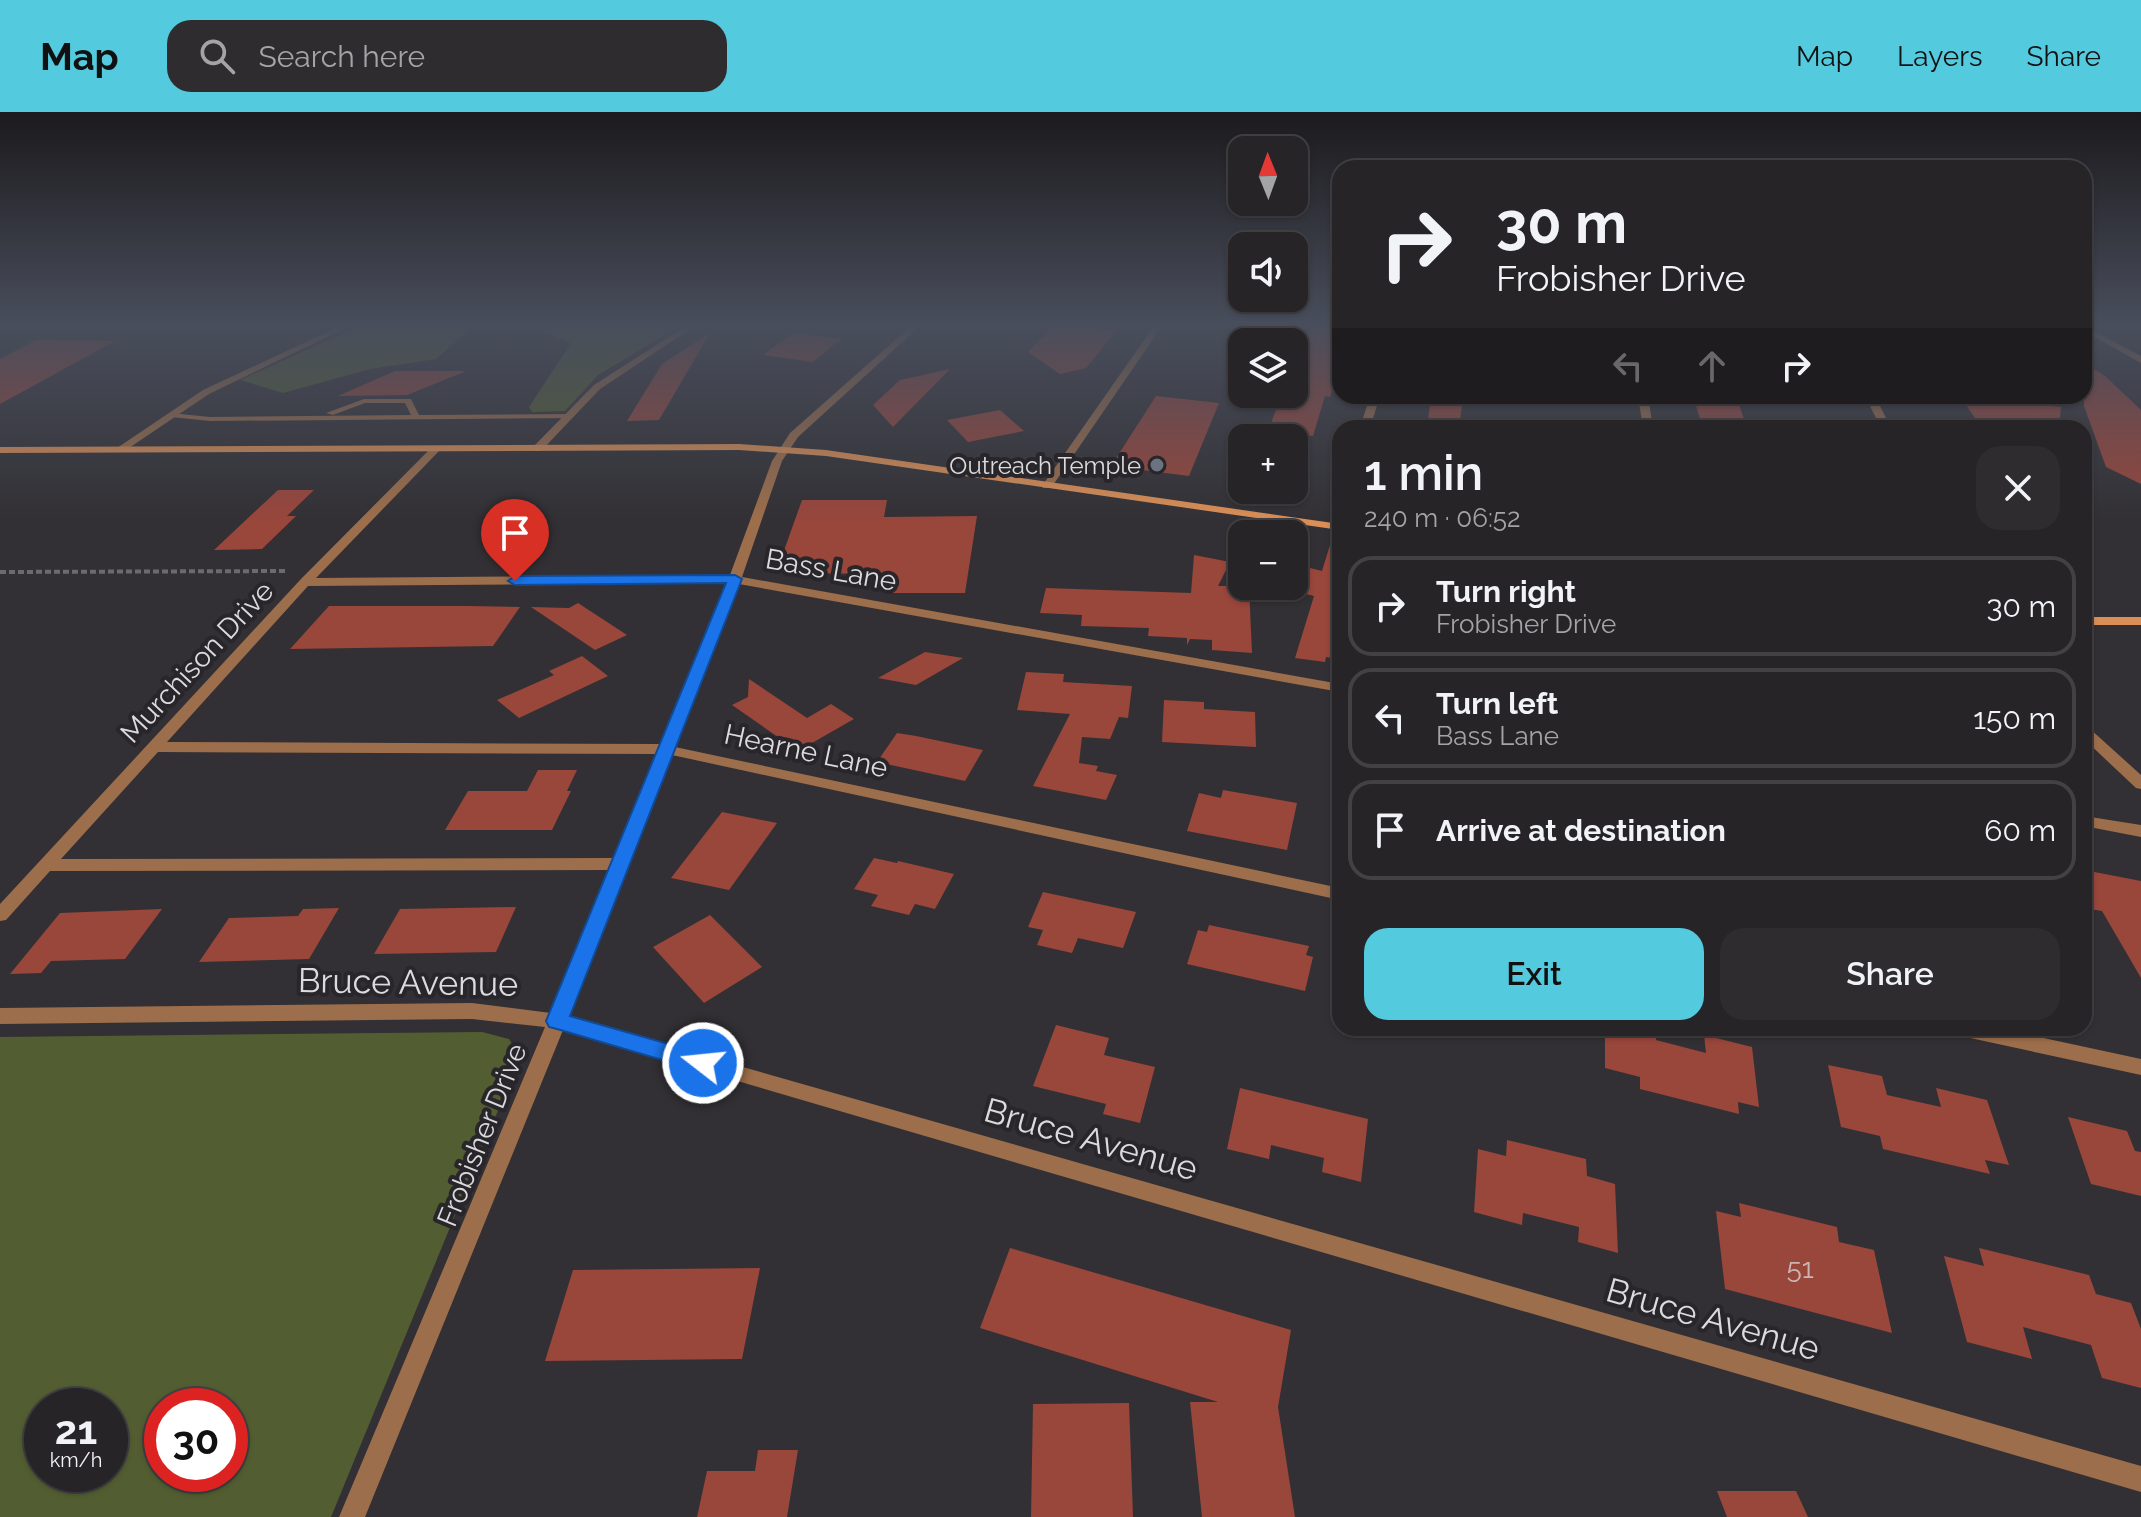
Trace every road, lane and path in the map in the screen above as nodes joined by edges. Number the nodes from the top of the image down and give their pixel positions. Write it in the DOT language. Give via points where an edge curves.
graph roads {
  1 [pos="207,392"];
  2 [pos="593,392"];
  3 [pos="843,392"];
  4 [pos="1113,392"];
  5 [pos="171,415"];
  6 [pos="570,416"];
  7 [pos="319,417"];
  8 [pos="416,417"];
  9 [pos="436,449"];
  10 [pos="537,449"];
  11 [pos="0,450"];
  12 [pos="119,450"];
  13 [pos="784,450"];
  14 [pos="1047,486"];
  15 [pos="1332,525"];
  16 [pos="317,571"];
  17 [pos="0,572"];
  18 [pos="735,579"];
  19 [pos="305,582"];
  20 [pos="2092,621"];
  21 [pos="2141,621"];
  22 [pos="1332,687"];
  23 [pos="2092,738"];
  24 [pos="154,747"];
  25 [pos="664,749"];
  26 [pos="2141,784"];
  27 [pos="2092,822"];
  28 [pos="2141,831"];
  29 [pos="619,864"];
  30 [pos="46,865"];
  31 [pos="1332,892"];
  32 [pos="0,915"];
  33 [pos="0,1016"];
  34 [pos="557,1021"];
  35 [pos="1998,1036"];
  36 [pos="2141,1067"];
  37 [pos="2141,1479"];
  38 [pos="352,1517"];
  1 -- 5 [label="street"];
  2 -- 6 [label="street"];
  3 -- 13 [label="street, Frobisher Drive"];
  4 -- 14 [label="street"];
  5 -- 7 [label="lane"];
  5 -- 12 [label="street"];
  6 -- 8 [label="lane"];
  6 -- 10 [label="street"];
  7 -- 8 [label="lane"];
  7 -- 8 [label="lane" via="364,401 408,401"];
  9 -- 10 [label="main road"];
  9 -- 12 [label="main road"];
  9 -- 16 [label="street, Murchison Drive"];
  10 -- 13 [label="main road"];
  11 -- 12 [label="main road"];
  13 -- 14 [label="main road"];
  13 -- 18 [label="street, Frobisher Drive"];
  14 -- 15 [label="main road"];
  16 -- 17 [label="path"];
  16 -- 19 [label="street, Murchison Drive"];
  18 -- 19 [label="street, Bass Lane"];
  18 -- 22 [label="street, Bass Lane"];
  18 -- 25 [label="street, Frobisher Drive"];
  19 -- 24 [label="street, Murchison Drive"];
  20 -- 21 [label="main road"];
  23 -- 26 [label="street"];
  24 -- 25 [label="street, Hearne Lane"];
  24 -- 30 [label="street, Murchison Drive"];
  25 -- 29 [label="street, Frobisher Drive"];
  25 -- 31 [label="street, Hearne Lane"];
  27 -- 28 [label="street"];
  29 -- 30 [label="street"];
  29 -- 34 [label="street, Frobisher Drive"];
  30 -- 32 [label="street, Murchison Drive"];
  33 -- 34 [label="street, Bruce Avenue" via="472,1011"];
  34 -- 37 [label="street, Bruce Avenue"];
  34 -- 38 [label="street, Frobisher Drive"];
  35 -- 36 [label="street"];
}
